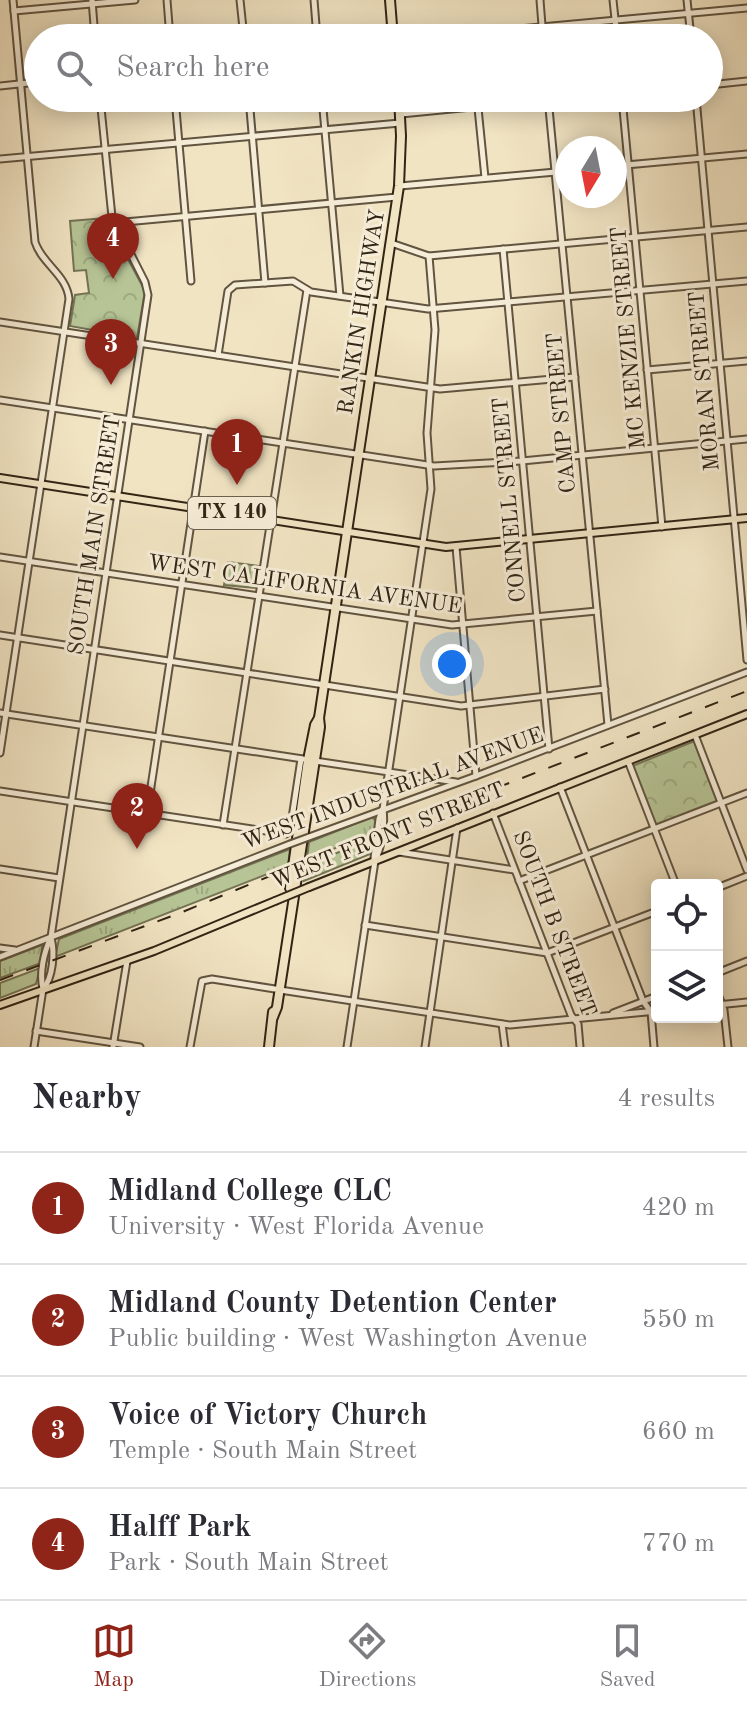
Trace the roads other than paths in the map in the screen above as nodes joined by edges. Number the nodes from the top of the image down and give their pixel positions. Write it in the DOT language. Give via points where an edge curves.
graph roads {
  1 [pos="13,0"];
  2 [pos="135,0"];
  3 [pos="167,0"];
  4 [pos="240,0"];
  5 [pos="314,0"];
  6 [pos="390,0"];
  7 [pos="540,0"];
  8 [pos="613,0"];
  9 [pos="687,0"];
  10 [pos="92,2"];
  11 [pos="747,8"];
  12 [pos="14,11"];
  13 [pos="688,14"];
  14 [pos="615,21"];
  15 [pos="94,24"];
  16 [pos="169,24"];
  17 [pos="243,24"];
  18 [pos="316,24"];
  19 [pos="392,24"];
  20 [pos="542,24"];
  21 [pos="578,24"];
  22 [pos="615,24"];
  23 [pos="689,24"];
  24 [pos="747,81"];
  25 [pos="20,84"];
  26 [pos="24,84"];
  27 [pos="723,84"];
  28 [pos="0,86"];
  29 [pos="101,112"];
  30 [pos="176,112"];
  31 [pos="250,112"];
  32 [pos="323,112"];
  33 [pos="400,112"];
  34 [pos="440,112"];
  35 [pos="479,112"];
  36 [pos="549,112"];
  37 [pos="623,112"];
  38 [pos="697,112"];
  39 [pos="401,118"];
  40 [pos="325,130"];
  41 [pos="253,136"];
  42 [pos="179,143"];
  43 [pos="105,150"];
  44 [pos="747,154"];
  45 [pos="27,157"];
  46 [pos="701,158"];
  47 [pos="0,159"];
  48 [pos="629,165"];
  49 [pos="555,172"];
  50 [pos="485,178"];
  51 [pos="399,186"];
  52 [pos="397,197"];
  53 [pos="331,204"];
  54 [pos="558,208"];
  55 [pos="259,209"];
  56 [pos="186,216"];
  57 [pos="114,223"];
  58 [pos="747,227"];
  59 [pos="708,231"];
  60 [pos="635,237"];
  61 [pos="391,243"];
  62 [pos="562,244"];
  63 [pos="503,249"];
  64 [pos="429,256"];
  65 [pos="191,281"];
  66 [pos="747,281"];
  67 [pos="265,283"];
  68 [pos="713,284"];
  69 [pos="640,289"];
  70 [pos="307,290"];
  71 [pos="567,295"];
  72 [pos="340,296"];
  73 [pos="508,300"];
  74 [pos="381,302"];
  75 [pos="433,308"];
  76 [pos="0,322"];
  77 [pos="64,332"];
  78 [pos="140,344"];
  79 [pos="218,355"];
  80 [pos="747,361"];
  81 [pos="720,364"];
  82 [pos="293,367"];
  83 [pos="647,370"];
  84 [pos="575,377"];
  85 [pos="370,379"];
  86 [pos="515,382"];
  87 [pos="430,388"];
  88 [pos="0,400"];
  89 [pos="53,408"];
  90 [pos="128,420"];
  91 [pos="205,431"];
  92 [pos="747,439"];
  93 [pos="727,441"];
  94 [pos="282,443"];
  95 [pos="655,448"];
  96 [pos="358,455"];
  97 [pos="582,455"];
  98 [pos="522,461"];
  99 [pos="429,465"];
  100 [pos="0,478"];
  101 [pos="41,484"];
  102 [pos="117,496"];
  103 [pos="193,508"];
  104 [pos="747,518"];
  105 [pos="270,519"];
  106 [pos="734,520"];
  107 [pos="662,527"];
  108 [pos="347,531"];
  109 [pos="589,534"];
  110 [pos="530,539"];
  111 [pos="423,543"];
  112 [pos="456,547"];
  113 [pos="0,557"];
  114 [pos="29,561"];
  115 [pos="105,573"];
  116 [pos="182,584"];
  117 [pos="258,596"];
  118 [pos="744,597"];
  119 [pos="335,608"];
  120 [pos="597,611"];
  121 [pos="537,617"];
  122 [pos="412,619"];
  123 [pos="463,625"];
  124 [pos="0,635"];
  125 [pos="17,637"];
  126 [pos="94,649"];
  127 [pos="747,660"];
  128 [pos="170,661"];
  129 [pos="246,672"];
  130 [pos="747,672"];
  131 [pos="324,684"];
  132 [pos="605,689"];
  133 [pos="400,696"];
  134 [pos="544,697"];
  135 [pos="470,705"];
  136 [pos="3,714"];
  137 [pos="747,714"];
  138 [pos="608,725"];
  139 [pos="82,726"];
  140 [pos="695,735"];
  141 [pos="158,737"];
  142 [pos="235,749"];
  143 [pos="549,749"];
  144 [pos="0,753"];
  145 [pos="308,760"];
  146 [pos="628,761"];
  147 [pos="388,772"];
  148 [pos="476,776"];
  149 [pos="458,783"];
  150 [pos="560,787"];
  151 [pos="0,791"];
  152 [pos="747,793"];
  153 [pos="71,802"];
  154 [pos="721,803"];
  155 [pos="383,809"];
  156 [pos="147,813"];
  157 [pos="493,813"];
  158 [pos="223,825"];
  159 [pos="457,828"];
  160 [pos="654,829"];
  161 [pos="398,852"];
  162 [pos="587,855"];
  163 [pos="453,860"];
  164 [pos="375,861"];
  165 [pos="0,869"];
  166 [pos="514,870"];
  167 [pos="747,873"];
  168 [pos="59,878"];
  169 [pos="674,879"];
  170 [pos="519,881"];
  171 [pos="723,885"];
  172 [pos="651,913"];
  173 [pos="365,925"];
  174 [pos="615,927"];
  175 [pos="441,936"];
  176 [pos="51,937"];
  177 [pos="0,948"];
  178 [pos="16,950"];
  179 [pos="547,953"];
  180 [pos="0,957"];
  181 [pos="127,961"];
  182 [pos="747,961"];
  183 [pos="723,971"];
  184 [pos="43,989"];
  185 [pos="277,990"];
  186 [pos="651,998"];
  187 [pos="354,1001"];
  188 [pos="643,1001"];
  189 [pos="747,1002"];
  190 [pos="0,1005"];
  191 [pos="723,1005"];
  192 [pos="651,1009"];
  193 [pos="651,1012"];
  194 [pos="430,1013"];
  195 [pos="605,1016"];
  196 [pos="575,1019"];
  197 [pos="654,1023"];
  198 [pos="723,1023"];
  199 [pos="502,1024"];
  200 [pos="36,1031"];
  201 [pos="113,1045"];
  202 [pos="34,1047"];
  203 [pos="140,1047"];
  204 [pos="190,1047"];
  205 [pos="269,1047"];
  206 [pos="347,1047"];
  207 [pos="425,1047"];
  208 [pos="505,1047"];
  209 [pos="580,1047"];
  210 [pos="654,1047"];
  211 [pos="728,1047"];
  1 -- 12 [label="street"];
  2 -- 10 [label="street"];
  3 -- 16 [label="street"];
  4 -- 17 [label="street"];
  5 -- 18 [label="street"];
  6 -- 19 [label="highway"];
  7 -- 20 [label="street"];
  8 -- 14 [label="street"];
  9 -- 13 [label="street"];
  10 -- 12 [label="street"];
  10 -- 15 [label="street"];
  11 -- 13 [label="street"];
  12 -- 25 [label="street"];
  13 -- 14 [label="street"];
  13 -- 23 [label="street"];
  14 -- 21 [label="street"];
  14 -- 22 [label="street"];
  24 -- 27 [label="street"];
  25 -- 26 [label="street"];
  25 -- 28 [label="street"];
  25 -- 45 [label="street"];
  29 -- 43 [label="street, SOUTH MAIN STREET"];
  30 -- 42 [label="street"];
  31 -- 41 [label="street"];
  32 -- 40 [label="street"];
  33 -- 39 [label="highway, RANKIN HIGHWAY"];
  34 -- 39 [label="street"];
  35 -- 50 [label="street"];
  36 -- 49 [label="street, CAMP STREET"];
  37 -- 48 [label="street, MC KENZIE STREET"];
  38 -- 46 [label="street, MORAN STREET"];
  39 -- 40 [label="street"];
  39 -- 51 [label="highway, RANKIN HIGHWAY"];
  40 -- 41 [label="street"];
  40 -- 53 [label="street"];
  41 -- 42 [label="street"];
  41 -- 55 [label="street"];
  42 -- 43 [label="street"];
  42 -- 56 [label="street"];
  43 -- 45 [label="street"];
  43 -- 57 [label="street, SOUTH MAIN STREET"];
  44 -- 46 [label="street"];
  45 -- 47 [label="street"];
  45 -- 77 [label="street" via="36,246 68,291"];
  46 -- 48 [label="street"];
  46 -- 59 [label="street, MORAN STREET"];
  48 -- 60 [label="street, MC KENZIE STREET"];
  49 -- 50 [label="street"];
  50 -- 51 [label="street"];
  51 -- 52 [label="highway, RANKIN HIGHWAY"];
  52 -- 53 [label="street"];
  52 -- 61 [label="highway, RANKIN HIGHWAY"];
  53 -- 55 [label="street"];
  53 -- 72 [label="street"];
  54 -- 62 [label="street, CAMP STREET"];
  55 -- 56 [label="street"];
  55 -- 67 [label="street"];
  56 -- 57 [label="street"];
  56 -- 65 [label="street"];
  57 -- 78 [label="street, SOUTH MAIN STREET" via="148,290"];
  58 -- 59 [label="street"];
  59 -- 60 [label="street"];
  59 -- 68 [label="street, MORAN STREET"];
  60 -- 62 [label="street"];
  60 -- 69 [label="street, MC KENZIE STREET"];
  61 -- 64 [label="street"];
  61 -- 74 [label="highway, RANKIN HIGHWAY"];
  62 -- 63 [label="street"];
  62 -- 71 [label="street, CAMP STREET"];
  63 -- 64 [label="street"];
  63 -- 73 [label="street, CONNELL STREET"];
  64 -- 75 [label="street"];
  66 -- 68 [label="street"];
  67 -- 70 [label="street" via="293,281"];
  67 -- 79 [label="street" via="230,288"];
  68 -- 69 [label="street"];
  68 -- 81 [label="street, MORAN STREET"];
  69 -- 71 [label="street"];
  69 -- 83 [label="street, MC KENZIE STREET"];
  70 -- 72 [label="street"];
  70 -- 82 [label="street"];
  71 -- 73 [label="street"];
  71 -- 84 [label="street, CAMP STREET"];
  72 -- 74 [label="street"];
  73 -- 75 [label="street"];
  73 -- 86 [label="street, CONNELL STREET"];
  74 -- 75 [label="street"];
  74 -- 85 [label="highway, RANKIN HIGHWAY"];
  75 -- 87 [label="street"];
  76 -- 77 [label="street"];
  77 -- 78 [label="street"];
  77 -- 89 [label="street"];
  78 -- 79 [label="street"];
  78 -- 90 [label="street, SOUTH MAIN STREET"];
  79 -- 82 [label="street"];
  80 -- 81 [label="street"];
  81 -- 83 [label="street"];
  81 -- 93 [label="street, MORAN STREET"];
  82 -- 85 [label="street"];
  82 -- 94 [label="street"];
  83 -- 95 [label="street, MC KENZIE STREET"];
  84 -- 86 [label="street"];
  84 -- 97 [label="street, CAMP STREET"];
  85 -- 87 [label="street"];
  85 -- 96 [label="highway, RANKIN HIGHWAY"];
  86 -- 87 [label="street"];
  86 -- 98 [label="street, CONNELL STREET"];
  87 -- 99 [label="street"];
  88 -- 89 [label="street"];
  89 -- 90 [label="street"];
  89 -- 101 [label="street"];
  90 -- 91 [label="street"];
  90 -- 102 [label="street, SOUTH MAIN STREET"];
  91 -- 94 [label="street"];
  91 -- 103 [label="street"];
  92 -- 93 [label="street"];
  93 -- 95 [label="street"];
  93 -- 106 [label="street, MORAN STREET"];
  94 -- 96 [label="street"];
  94 -- 105 [label="street"];
  95 -- 97 [label="street"];
  95 -- 107 [label="street, MC KENZIE STREET"];
  96 -- 99 [label="street"];
  96 -- 108 [label="highway, RANKIN HIGHWAY"];
  97 -- 98 [label="street"];
  97 -- 109 [label="street, CAMP STREET"];
  98 -- 99 [label="street"];
  98 -- 110 [label="street, CONNELL STREET"];
  99 -- 111 [label="street"];
  100 -- 101 [label="main road, TX 140"];
  101 -- 102 [label="main road, TX 140"];
  101 -- 114 [label="street"];
  102 -- 103 [label="main road, TX 140"];
  102 -- 115 [label="street, SOUTH MAIN STREET"];
  103 -- 105 [label="main road, TX 140"];
  103 -- 116 [label="street"];
  104 -- 106 [label="main road"];
  105 -- 108 [label="main road, TX 140"];
  105 -- 117 [label="street"];
  106 -- 107 [label="main road"];
  106 -- 118 [label="street, MORAN STREET"];
  107 -- 109 [label="main road"];
  108 -- 111 [label="main road"];
  108 -- 119 [label="highway, RANKIN HIGHWAY"];
  109 -- 110 [label="main road"];
  109 -- 120 [label="street, CAMP STREET"];
  110 -- 112 [label="main road"];
  110 -- 121 [label="street, CONNELL STREET"];
  111 -- 112 [label="main road"];
  111 -- 122 [label="street"];
  112 -- 123 [label="street"];
  113 -- 114 [label="street, WEST CALIFORNIA AVENUE"];
  114 -- 115 [label="street, WEST CALIFORNIA AVENUE"];
  114 -- 125 [label="street"];
  115 -- 116 [label="street, WEST CALIFORNIA AVENUE"];
  115 -- 126 [label="street, SOUTH MAIN STREET"];
  116 -- 117 [label="street, WEST CALIFORNIA AVENUE"];
  116 -- 128 [label="street"];
  117 -- 119 [label="street, WEST CALIFORNIA AVENUE"];
  117 -- 129 [label="street"];
  118 -- 127 [label="street, MORAN STREET"];
  119 -- 122 [label="street, WEST CALIFORNIA AVENUE"];
  119 -- 131 [label="highway, RANKIN HIGHWAY"];
  120 -- 121 [label="street, WEST CALIFORNIA AVENUE"];
  120 -- 132 [label="street, CAMP STREET"];
  121 -- 123 [label="street, WEST CALIFORNIA AVENUE"];
  121 -- 134 [label="street, CONNELL STREET"];
  122 -- 123 [label="street, WEST CALIFORNIA AVENUE"];
  122 -- 133 [label="street"];
  123 -- 135 [label="street"];
  124 -- 125 [label="street"];
  125 -- 126 [label="street"];
  125 -- 136 [label="street"];
  126 -- 128 [label="street"];
  126 -- 139 [label="street, SOUTH MAIN STREET"];
  128 -- 129 [label="street"];
  128 -- 141 [label="street"];
  129 -- 131 [label="street"];
  129 -- 142 [label="street"];
  130 -- 138 [label="street, WEST INDUSTRIAL AVENUE"];
  131 -- 133 [label="street"];
  131 -- 145 [label="highway, RANKIN HIGHWAY"];
  132 -- 134 [label="street"];
  132 -- 138 [label="street, CAMP STREET"];
  133 -- 135 [label="street"];
  133 -- 147 [label="street"];
  134 -- 135 [label="street"];
  134 -- 143 [label="street, CONNELL STREET"];
  135 -- 148 [label="street"];
  136 -- 139 [label="street"];
  136 -- 144 [label="street"];
  137 -- 140 [label="main road, WEST FRONT STREET"];
  138 -- 143 [label="street, WEST INDUSTRIAL AVENUE"];
  139 -- 141 [label="street"];
  139 -- 153 [label="street, SOUTH MAIN STREET"];
  140 -- 146 [label="main road, WEST FRONT STREET"];
  140 -- 154 [label="street"];
  141 -- 142 [label="street"];
  141 -- 156 [label="street"];
  142 -- 145 [label="street"];
  142 -- 158 [label="street"];
  143 -- 148 [label="street, WEST INDUSTRIAL AVENUE"];
  145 -- 147 [label="street"];
  145 -- 158 [label="street" via="289,833"];
  145 -- 185 [label="highway, RANKIN HIGHWAY"];
  146 -- 150 [label="main road, WEST FRONT STREET"];
  146 -- 160 [label="street"];
  147 -- 149 [label="street"];
  147 -- 155 [label="street"];
  148 -- 149 [label="street, WEST INDUSTRIAL AVENUE"];
  149 -- 155 [label="street, WEST INDUSTRIAL AVENUE"];
  150 -- 157 [label="main road, WEST FRONT STREET"];
  150 -- 162 [label="street"];
  151 -- 153 [label="street"];
  152 -- 154 [label="street"];
  153 -- 156 [label="street"];
  153 -- 168 [label="street, SOUTH MAIN STREET"];
  154 -- 160 [label="street"];
  154 -- 167 [label="street"];
  155 -- 164 [label="street"];
  155 -- 176 [label="street, WEST INDUSTRIAL AVENUE, bridge"];
  156 -- 158 [label="street"];
  157 -- 159 [label="main road, WEST FRONT STREET"];
  157 -- 166 [label="street, SOUTH B STREET"];
  159 -- 161 [label="main road, WEST FRONT STREET"];
  159 -- 163 [label="street"];
  160 -- 162 [label="street"];
  160 -- 169 [label="street"];
  161 -- 163 [label="street"];
  161 -- 164 [label="main road, WEST FRONT STREET"];
  162 -- 170 [label="street"];
  162 -- 174 [label="street"];
  163 -- 166 [label="street"];
  163 -- 175 [label="street"];
  164 -- 173 [label="street"];
  164 -- 181 [label="main road, WEST FRONT STREET, bridge"];
  165 -- 168 [label="street"];
  166 -- 170 [label="street, SOUTH B STREET"];
  167 -- 171 [label="street"];
  168 -- 176 [label="street, SOUTH MAIN STREET"];
  170 -- 179 [label="street, SOUTH B STREET"];
  172 -- 174 [label="street"];
  173 -- 175 [label="street"];
  173 -- 187 [label="street"];
  174 -- 179 [label="street"];
  174 -- 188 [label="street"];
  175 -- 179 [label="street"];
  175 -- 194 [label="street"];
  176 -- 178 [label="street, WEST INDUSTRIAL AVENUE"];
  176 -- 184 [label="street, SOUTH MAIN STREET" via="49,982"];
  177 -- 178 [label="street"];
  178 -- 180 [label="street, WEST INDUSTRIAL AVENUE"];
  179 -- 196 [label="street, SOUTH B STREET"];
  181 -- 184 [label="main road, WEST FRONT STREET"];
  181 -- 201 [label="street"];
  182 -- 183 [label="street"];
  184 -- 190 [label="main road, WEST FRONT STREET"];
  184 -- 200 [label="street, SOUTH MAIN STREET"];
  185 -- 187 [label="street"];
  185 -- 204 [label="street" via="206,978 200,985"];
  185 -- 205 [label="highway, RANKIN HIGHWAY"];
  186 -- 188 [label="street"];
  187 -- 194 [label="street"];
  187 -- 206 [label="street"];
  188 -- 192 [label="street"];
  188 -- 195 [label="street"];
  189 -- 191 [label="street"];
  193 -- 195 [label="street"];
  194 -- 199 [label="street"];
  194 -- 207 [label="street"];
  195 -- 196 [label="street"];
  196 -- 199 [label="street"];
  196 -- 209 [label="street, SOUTH B STREET"];
  197 -- 210 [label="street"];
  198 -- 211 [label="street"];
  199 -- 208 [label="street"];
  200 -- 201 [label="street"];
  200 -- 202 [label="street, SOUTH MAIN STREET"];
  201 -- 203 [label="street"];
}
